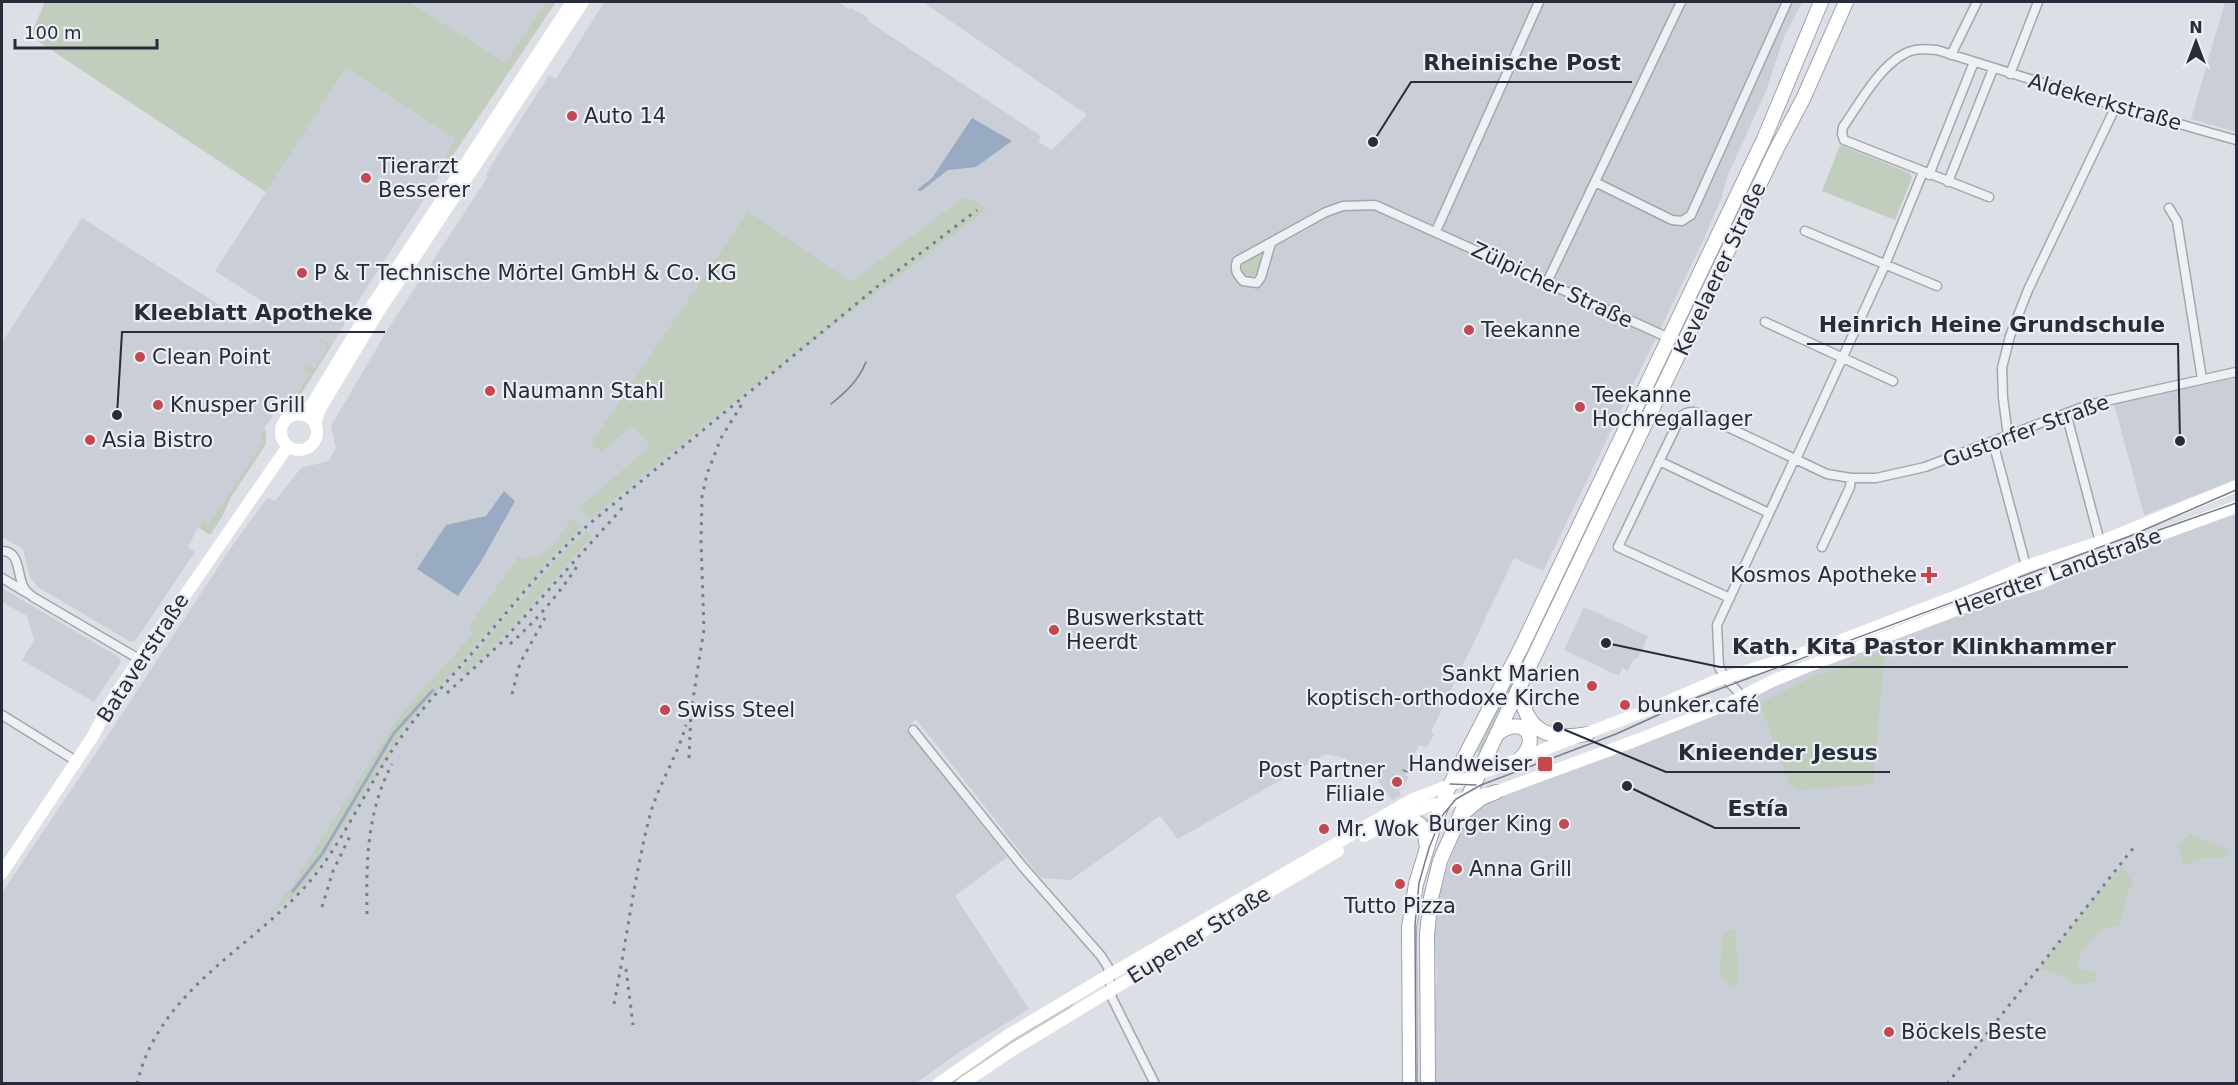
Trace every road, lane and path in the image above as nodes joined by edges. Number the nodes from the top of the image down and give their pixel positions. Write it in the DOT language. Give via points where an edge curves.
graph roads {
  1 [pos="572,2"];
  2 [pos="584,2"];
  3 [pos="1539,2"];
  4 [pos="1681,2"];
  5 [pos="1787,2"];
  6 [pos="1821,2"];
  7 [pos="1846,2"];
  8 [pos="1977,2"];
  9 [pos="2038,2"];
  10 [pos="1951,55"];
  11 [pos="1974,62"];
  12 [pos="1993,69"];
  13 [pos="2010,74"];
  14 [pos="2116,106"];
  15 [pos="2236,140"];
  16 [pos="1926,173"];
  17 [pos="1595,182"];
  18 [pos="1948,182"];
  19 [pos="1989,197"];
  20 [pos="2169,208"];
  21 [pos="1436,231"];
  22 [pos="1805,231"];
  23 [pos="1271,243"];
  24 [pos="1885,265"];
  25 [pos="1547,282"];
  26 [pos="1937,286"];
  27 [pos="1765,322"];
  28 [pos="1669,338"];
  29 [pos="1843,358"];
  30 [pos="2236,372"];
  31 [pos="2202,379"];
  32 [pos="1893,381"];
  33 [pos="2066,413"];
  34 [pos="302,415"];
  35 [pos="315,424"];
  36 [pos="2008,436"];
  37 [pos="1993,442"];
  38 [pos="288,446"];
  39 [pos="1795,459"];
  40 [pos="1659,461"];
  41 [pos="1851,478"];
  42 [pos="2236,486"];
  43 [pos="2236,507"];
  44 [pos="1769,513"];
  45 [pos="2100,542"];
  46 [pos="1822,547"];
  47 [pos="2,551"];
  48 [pos="2026,566"];
  49 [pos="2,578"];
  50 [pos="33,597"];
  51 [pos="1730,598"];
  52 [pos="139,659"];
  53 [pos="1725,678"];
  54 [pos="1520,687"];
  55 [pos="1742,696"];
  56 [pos="2,715"];
  57 [pos="913,730"];
  58 [pos="1497,734"];
  59 [pos="1587,734"];
  60 [pos="1519,760"];
  61 [pos="76,761"];
  62 [pos="1478,775"];
  63 [pos="1450,784"];
  64 [pos="1496,792"];
  65 [pos="1468,797"];
  66 [pos="1443,801"];
  67 [pos="1459,816"];
  68 [pos="1393,820"];
  69 [pos="1426,847"];
  70 [pos="2,873"];
  71 [pos="1109,975"];
  72 [pos="1111,990"];
  73 [pos="938,1083"];
  74 [pos="962,1083"];
  75 [pos="1155,1083"];
  76 [pos="1410,1083"];
  77 [pos="1428,1083"];
  1 -- 34 [label="main road"];
  2 -- 35 [label="main road" via="379,311 320,409"];
  3 -- 21 [label="street"];
  4 -- 17 [label="street"];
  5 -- 17 [label="street" via="1691,215 1682,221 1672,220"];
  6 -- 28 [label="main road, Kevelaerer Straße" via="1764,139"];
  7 -- 54 [label="main road, Kevelaerer Straße"];
  8 -- 10 [label="street"];
  9 -- 13 [label="street"];
  10 -- 11 [label="street, Aldekerkstraße"];
  10 -- 16 [label="street, Aldekerkstraße" via="1920,49 1904,53 1890,64 1843,127 1844,140 1850,144"];
  11 -- 12 [label="street, Aldekerkstraße"];
  11 -- 16 [label="street"];
  12 -- 13 [label="street, Aldekerkstraße"];
  12 -- 18 [label="street"];
  13 -- 14 [label="street, Aldekerkstraße"];
  14 -- 15 [label="street, Aldekerkstraße"];
  14 -- 36 [label="street" via="2010,336 2002,368"];
  16 -- 18 [label="street"];
  16 -- 24 [label="street"];
  17 -- 25 [label="street"];
  18 -- 19 [label="street"];
  20 -- 31 [label="street" via="2177,221"];
  21 -- 23 [label="street, Zülpicher Straße" via="1375,205 1361,204 1326,212"];
  21 -- 25 [label="street, Zülpicher Straße"];
  22 -- 24 [label="street"];
  23 -- 23 [label="street, Zülpicher Straße" via="1237,261 1235,268 1243,281 1257,283"];
  24 -- 26 [label="street"];
  24 -- 29 [label="street"];
  25 -- 28 [label="street, Zülpicher Straße"];
  27 -- 29 [label="street"];
  28 -- 63 [label="main road, Kevelaerer Straße" via="1521,648"];
  29 -- 32 [label="street"];
  29 -- 39 [label="street"];
  30 -- 31 [label="street, Gustorfer Straße"];
  31 -- 33 [label="street, Gustorfer Straße" via="2105,400"];
  33 -- 36 [label="street, Gustorfer Straße"];
  33 -- 45 [label="street, Heerdter Landstraße"];
  34 -- 35 [label="main road"];
  34 -- 38 [label="main road" via="284,423 281,435"];
  35 -- 38 [label="main road" via="316,436 310,446 295,450"];
  36 -- 37 [label="street, Gustorfer Straße"];
  37 -- 41 [label="street, Gustorfer Straße" via="1903,474"];
  37 -- 48 [label="street, Heerdter Landstraße"];
  38 -- 52 [label="main road, Bataverstraße"];
  39 -- 40 [label="street, Gustorfer Straße" via="1692,411 1681,416"];
  39 -- 41 [label="street, Gustorfer Straße" via="1827,474"];
  39 -- 44 [label="street"];
  40 -- 44 [label="street"];
  40 -- 51 [label="street, Gustorfer Straße" via="1618,547"];
  41 -- 46 [label="street"];
  42 -- 45 [label="main road, Heerdter Landstraße"];
  43 -- 55 [label="main road, Heerdter Landstraße" via="2083,563 2039,584 1972,604 1806,667"];
  44 -- 51 [label="street"];
  45 -- 48 [label="main road, Heerdter Landstraße"];
  47 -- 50 [label="street" via="15,558 23,585"];
  48 -- 53 [label="main road, Heerdter Landstraße" via="1831,644"];
  49 -- 50 [label="street"];
  50 -- 52 [label="street"];
  51 -- 53 [label="street" via="1716,630 1718,661"];
  52 -- 61 [label="main road, Bataverstraße"];
  53 -- 55 [label="street"];
  53 -- 59 [label="main road, Heerdter Landstraße"];
  54 -- 58 [label="main road, Kevelaerer Straße"];
  54 -- 59 [label="main road" via="1526,713 1538,728 1557,737"];
  55 -- 64 [label="main road, Heerdter Landstraße"];
  56 -- 61 [label="street"];
  57 -- 71 [label="street, Eupener Straße" via="1023,867 1101,956"];
  58 -- 60 [label="main road" via="1509,726 1526,730 1530,746"];
  58 -- 62 [label="main road, Kevelaerer Straße"];
  59 -- 60 [label="main road, Heerdter Landstraße"];
  60 -- 62 [label="main road, Heerdter Landstraße"];
  61 -- 70 [label="main road, Bataverstraße"];
  62 -- 63 [label="main road, Heerdter Landstraße"];
  62 -- 65 [label="main road, Kevelaerer Straße"];
  63 -- 66 [label="main road, Kevelaerer Straße"];
  63 -- 71 [label="main road, Eupener Straße" via="1379,817"];
  64 -- 65 [label="main road, Heerdter Landstraße"];
  64 -- 67 [label="main road" via="1481,798"];
  65 -- 66 [label="main road, Heerdter Landstraße"];
  65 -- 67 [label="main road, Kevelaerer Straße"];
  66 -- 68 [label="main road, Eupener Straße"];
  66 -- 69 [label="main road, Kevelaerer Straße"];
  67 -- 77 [label="main road, Kevelaerer Straße" via="1440,861 1428,913"];
  68 -- 69 [label="main road" via="1412,819 1423,827"];
  68 -- 72 [label="main road, Eupener Straße" via="1208,928"];
  69 -- 76 [label="main road, Kevelaerer Straße" via="1409,927"];
  71 -- 72 [label="street"];
  71 -- 73 [label="main road, Eupener Straße"];
  72 -- 74 [label="main road, Eupener Straße"];
  72 -- 75 [label="street"];
}
